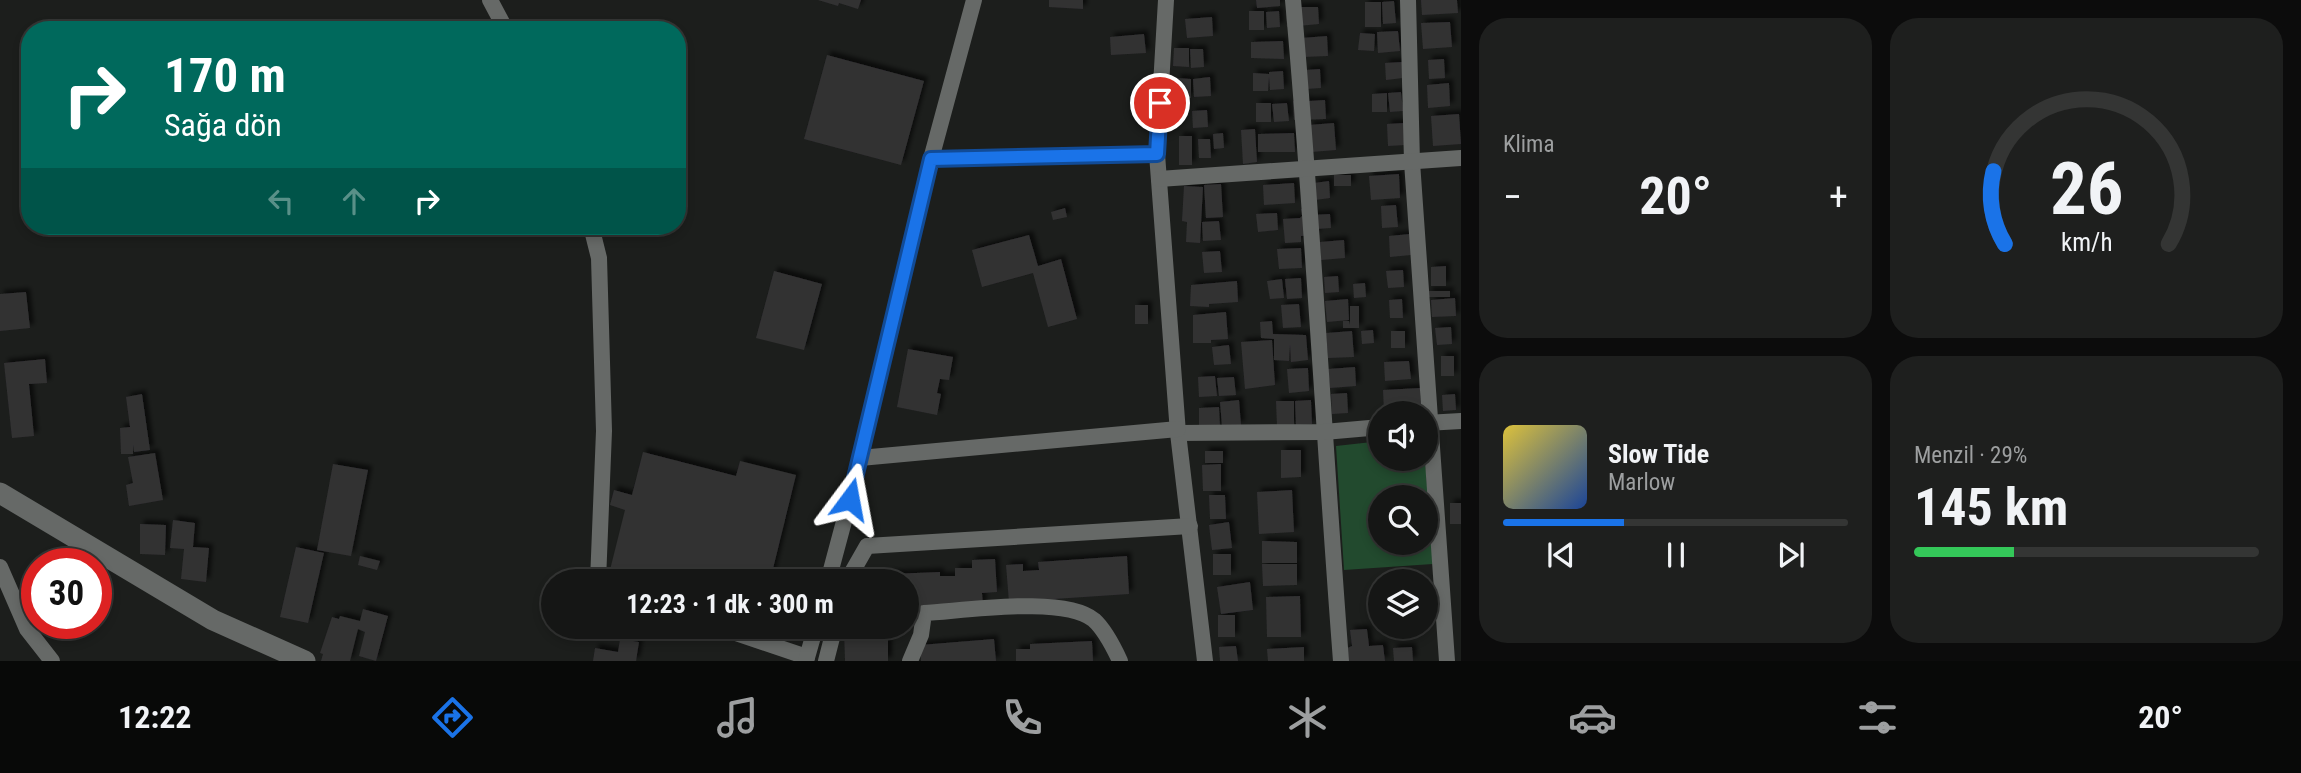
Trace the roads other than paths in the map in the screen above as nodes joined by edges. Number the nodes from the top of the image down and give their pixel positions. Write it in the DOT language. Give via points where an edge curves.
graph roads {
  1 [pos="490,0"];
  2 [pos="974,0"];
  3 [pos="1166,0"];
  4 [pos="1293,0"];
  5 [pos="1408,0"];
  6 [pos="501,21"];
  7 [pos="1157,154"];
  8 [pos="1461,158"];
  9 [pos="931,159"];
  10 [pos="1412,162"];
  11 [pos="1308,170"];
  12 [pos="1159,179"];
  13 [pos="593,235"];
  14 [pos="1427,401"];
  15 [pos="1461,421"];
  16 [pos="1438,422"];
  17 [pos="1368,428"];
  18 [pos="1178,431"];
  19 [pos="1324,432"];
  20 [pos="860,457"];
  21 [pos="1432,471"];
  22 [pos="0,493"];
  23 [pos="1190,526"];
  24 [pos="0,567"];
  25 [pos="598,569"];
  26 [pos="831,569"];
  27 [pos="854,569"];
  28 [pos="751,639"];
  29 [pos="812,639"];
  30 [pos="832,639"];
  31 [pos="807,659"];
  32 [pos="52,661"];
  33 [pos="305,661"];
  34 [pos="826,661"];
  35 [pos="910,661"];
  36 [pos="1120,661"];
  37 [pos="1205,661"];
  38 [pos="1341,661"];
  39 [pos="1447,661"];
  1 -- 6 [label="street"];
  2 -- 9 [label="street"];
  3 -- 7 [label="street"];
  4 -- 11 [label="street"];
  5 -- 10 [label="street"];
  7 -- 9 [label="street"];
  7 -- 12 [label="street"];
  8 -- 10 [label="street"];
  9 -- 20 [label="street"];
  10 -- 11 [label="street"];
  10 -- 14 [label="street"];
  11 -- 12 [label="street"];
  11 -- 19 [label="street"];
  12 -- 18 [label="street"];
  13 -- 25 [label="street" via="599,258 604,431"];
  15 -- 16 [label="street"];
  17 -- 19 [label="street"];
  18 -- 19 [label="street"];
  18 -- 20 [label="street"];
  18 -- 23 [label="street"];
  19 -- 38 [label="street"];
  20 -- 26 [label="street"];
  21 -- 39 [label="street"];
  22 -- 33 [label="street" via="213,620"];
  23 -- 27 [label="street" via="867,546"];
  23 -- 37 [label="street"];
  24 -- 32 [label="street" via="27,629"];
  28 -- 31 [label="street"];
  29 -- 31 [label="street"];
  30 -- 34 [label="street"];
  35 -- 36 [label="street" via="924,613 1042,606 1068,607 1094,620"];
}
